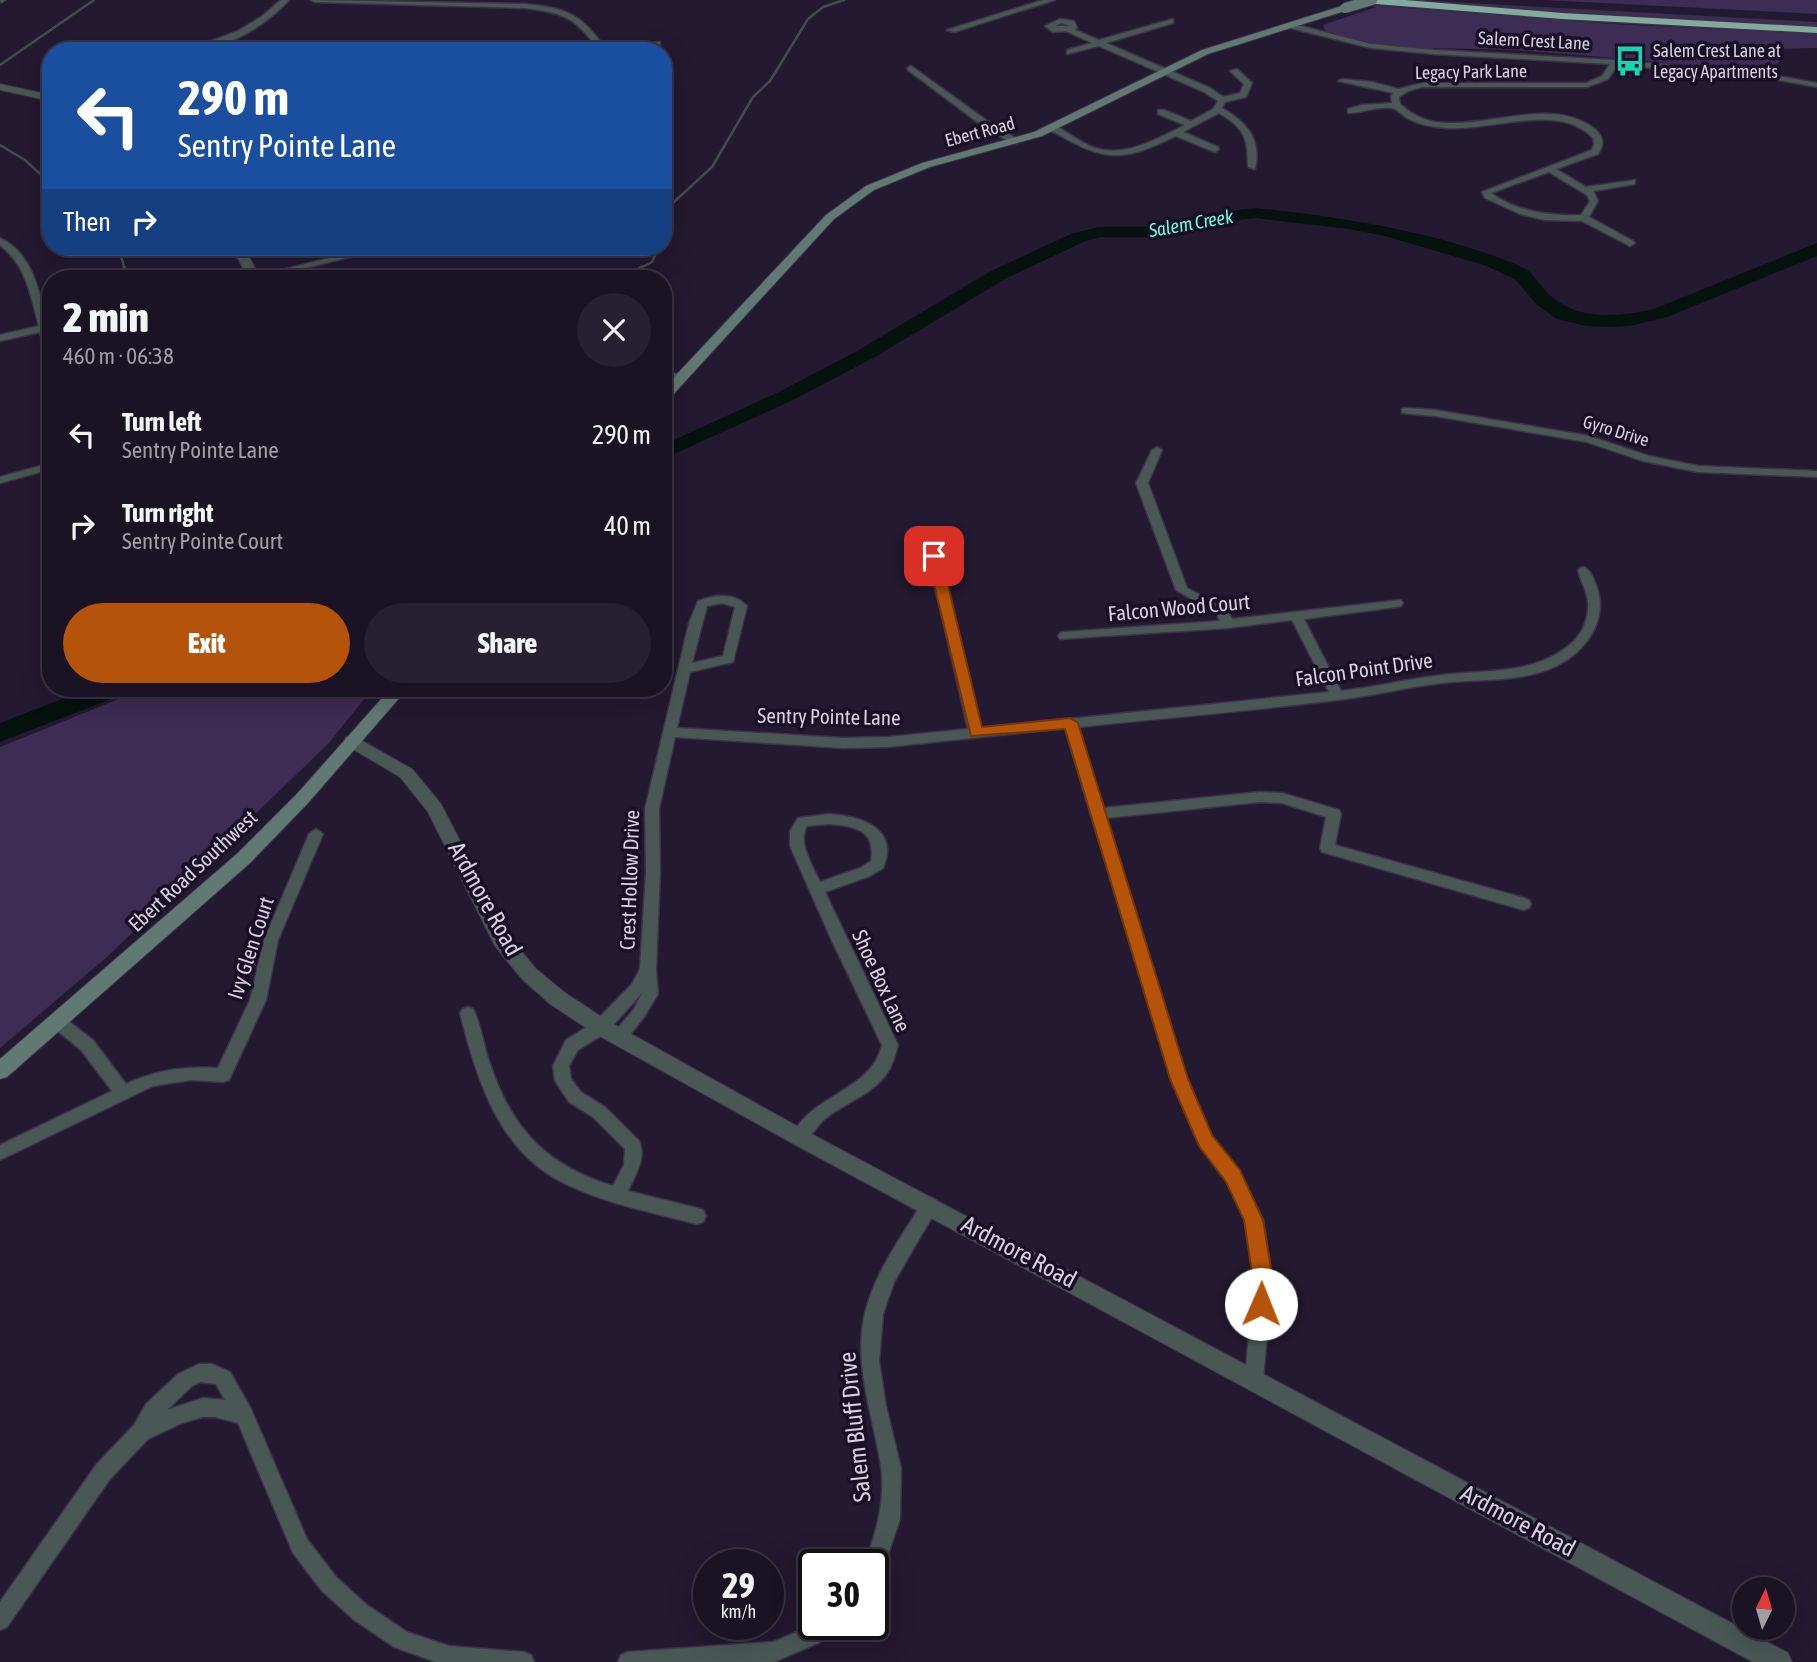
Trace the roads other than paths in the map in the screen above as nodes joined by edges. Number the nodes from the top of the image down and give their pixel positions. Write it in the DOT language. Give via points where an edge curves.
graph roads {
  1 [pos="285,0"];
  2 [pos="315,0"];
  3 [pos="1051,0"];
  4 [pos="1364,0"];
  5 [pos="1372,0"];
  6 [pos="1502,0"];
  7 [pos="1023,9"];
  8 [pos="1033,13"];
  9 [pos="1043,18"];
  10 [pos="1817,18"];
  11 [pos="1171,21"];
  12 [pos="1293,26"];
  13 [pos="951,30"];
  14 [pos="1817,30"];
  15 [pos="222,42"];
  16 [pos="596,42"];
  17 [pos="1097,43"];
  18 [pos="1070,52"];
  19 [pos="1615,62"];
  20 [pos="911,68"];
  21 [pos="1234,71"];
  22 [pos="1162,72"];
  23 [pos="1342,81"];
  24 [pos="1817,85"];
  25 [pos="0,87"];
  26 [pos="1400,92"];
  27 [pos="42,95"];
  28 [pos="1220,104"];
  29 [pos="1396,105"];
  30 [pos="1352,111"];
  31 [pos="1161,112"];
  32 [pos="1191,124"];
  33 [pos="1053,128"];
  34 [pos="1175,132"];
  35 [pos="1014,141"];
  36 [pos="1215,149"];
  37 [pos="1252,167"];
  38 [pos="1550,169"];
  39 [pos="1632,182"];
  40 [pos="1584,190"];
  41 [pos="1584,218"];
  42 [pos="0,241"];
  43 [pos="1630,243"];
  44 [pos="347,256"];
  45 [pos="288,270"];
  46 [pos="42,313"];
  47 [pos="42,329"];
  48 [pos="0,338"];
  49 [pos="672,377"];
  50 [pos="681,378"];
  51 [pos="672,388"];
  52 [pos="1406,411"];
  53 [pos="1157,450"];
  54 [pos="42,468"];
  55 [pos="1817,474"];
  56 [pos="0,480"];
  57 [pos="929,534"];
  58 [pos="1584,571"];
  59 [pos="1397,603"];
  60 [pos="1297,617"];
  61 [pos="1228,624"];
  62 [pos="1064,636"];
  63 [pos="685,669"];
  64 [pos="1337,696"];
  65 [pos="392,697"];
  66 [pos="1070,723"];
  67 [pos="670,732"];
  68 [pos="976,733"];
  69 [pos="352,741"];
  70 [pos="1099,814"];
  71 [pos="316,834"];
  72 [pos="817,889"];
  73 [pos="1524,904"];
  74 [pos="468,1013"];
  75 [pos="58,1021"];
  76 [pos="610,1031"];
  77 [pos="0,1071"];
  78 [pos="123,1093"];
  79 [pos="799,1137"];
  80 [pos="0,1153"];
  81 [pos="618,1194"];
  82 [pos="930,1205"];
  83 [pos="697,1216"];
  84 [pos="1254,1379"];
  85 [pos="244,1416"];
  86 [pos="141,1433"];
  87 [pos="880,1549"];
  88 [pos="0,1620"];
  89 [pos="802,1640"];
  90 [pos="524,1662"];
  91 [pos="628,1662"];
  92 [pos="1779,1662"];
  1 -- 15 [label="street" via="264,21"];
  2 -- 16 [label="street" via="551,9 576,17"];
  3 -- 7 [label="street"];
  4 -- 14 [label="highway"];
  5 -- 12 [label="main road, Ebert Road, bridge"];
  6 -- 10 [label="highway"];
  7 -- 8 [label="street"];
  7 -- 13 [label="street"];
  9 -- 17 [label="street" via="1071,23 1074,26 1069,30"];
  11 -- 17 [label="street"];
  12 -- 19 [label="street, Salem Crest Lane" via="1371,46"];
  12 -- 22 [label="main road, Ebert Road" via="1205,52"];
  17 -- 18 [label="street"];
  17 -- 22 [label="street"];
  19 -- 24 [label="street, Salem Crest Lane"];
  19 -- 26 [label="street, Legacy Park Lane" via="1605,78 1587,85 1422,85"];
  20 -- 35 [label="street"];
  21 -- 28 [label="street" via="1247,87 1243,95"];
  22 -- 28 [label="street" via="1207,90"];
  22 -- 33 [label="main road, Ebert Road"];
  23 -- 26 [label="street"];
  25 -- 27 [label="street"];
  26 -- 29 [label="street, Legacy Park Lane" via="1395,96"];
  28 -- 32 [label="street"];
  28 -- 37 [label="street" via="1253,140"];
  29 -- 30 [label="street"];
  29 -- 38 [label="street, Legacy Park Lane" via="1413,118 1452,126 1562,119 1593,132 1599,146 1595,152"];
  31 -- 32 [label="street"];
  32 -- 34 [label="street"];
  33 -- 34 [label="street" via="1091,149 1109,153 1128,152"];
  33 -- 35 [label="main road, Ebert Road"];
  34 -- 36 [label="street"];
  35 -- 50 [label="main road, Ebert Road" via="914,170 854,198 796,252"];
  38 -- 40 [label="street"];
  38 -- 41 [label="street, Legacy Park Lane" via="1486,192 1518,212 1541,218"];
  39 -- 40 [label="street"];
  40 -- 41 [label="street" via="1594,201"];
  41 -- 43 [label="street"];
  42 -- 46 [label="street" via="17,254"];
  44 -- 45 [label="street"];
  47 -- 48 [label="street"];
  49 -- 50 [label="street"];
  50 -- 51 [label="main road, Ebert Road"];
  52 -- 55 [label="street, Gyro Drive" via="1589,439 1647,459 1698,469"];
  53 -- 61 [label="street" via="1142,483 1182,590 1222,612"];
  54 -- 56 [label="street"];
  57 -- 68 [label="street"];
  58 -- 64 [label="street, Falcon Point Drive" via="1594,601 1586,636 1544,667"];
  59 -- 60 [label="street, Falcon Wood Court"];
  60 -- 61 [label="street, Falcon Wood Court"];
  60 -- 64 [label="street"];
  61 -- 62 [label="street, Falcon Wood Court"];
  63 -- 63 [label="street, Crest Hollow Drive" via="702,604 733,600 741,606 729,659"];
  63 -- 67 [label="street, Crest Hollow Drive"];
  64 -- 66 [label="street, Falcon Point Drive"];
  65 -- 69 [label="main road, Ebert Road Southwest"];
  66 -- 68 [label="street, Sentry Pointe Lane"];
  66 -- 70 [label="street"];
  67 -- 68 [label="street, Sentry Pointe Lane" via="843,743"];
  67 -- 76 [label="street, Crest Hollow Drive" via="652,809 650,993 639,1013"];
  69 -- 75 [label="main road, Ebert Road Southwest" via="244,858"];
  69 -- 76 [label="street, Ardmore Road" via="406,773 435,808 502,941 529,974 557,998"];
  70 -- 73 [label="street" via="1282,798 1334,814 1327,848"];
  70 -- 84 [label="street" via="1179,1079 1205,1140 1233,1176 1254,1220 1263,1280"];
  71 -- 78 [label="street, Ivy Glen Court" via="271,940 258,1000 223,1075 191,1073 151,1080"];
  72 -- 72 [label="street, Shoe Box Lane" via="797,846 797,831 803,822 830,818 866,824 879,844 878,864"];
  72 -- 79 [label="street, Shoe Box Lane" via="890,1045 881,1071 817,1115"];
  74 -- 81 [label="street" via="493,1094 533,1153 564,1174"];
  75 -- 77 [label="main road, Ebert Road Southwest"];
  75 -- 78 [label="street" via="87,1045"];
  76 -- 79 [label="street, Ardmore Road"];
  76 -- 81 [label="street, Crest Hollow Drive" via="572,1045 561,1066 563,1082 575,1097 599,1112 633,1146 632,1165"];
  78 -- 80 [label="street"];
  79 -- 82 [label="street, Ardmore Road"];
  81 -- 83 [label="street"];
  82 -- 84 [label="street, Ardmore Road"];
  82 -- 87 [label="street, Salem Bluff Drive" via="886,1279 874,1314 870,1361 891,1468 890,1519"];
  84 -- 92 [label="street, Ardmore Road"];
  85 -- 86 [label="street" via="228,1408 197,1408"];
  85 -- 86 [label="street" via="223,1378 198,1373 153,1411"];
  85 -- 90 [label="street" via="300,1546 329,1584 360,1612 401,1640 449,1656"];
  86 -- 88 [label="street" via="103,1472"];
  89 -- 91 [label="street" via="773,1652"];
}
